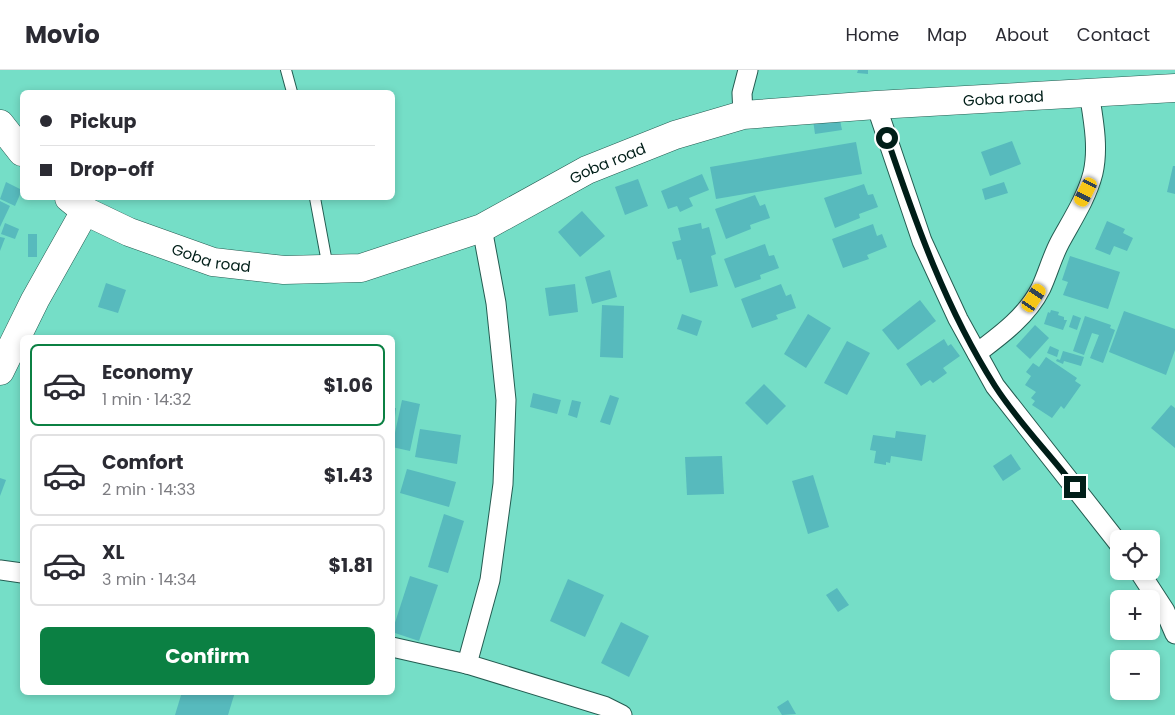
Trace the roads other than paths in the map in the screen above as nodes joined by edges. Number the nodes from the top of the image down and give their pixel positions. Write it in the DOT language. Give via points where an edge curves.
graph roads {
  1 [pos="286,70"];
  2 [pos="748,70"];
  3 [pos="1175,88"];
  4 [pos="291,90"];
  5 [pos="1089,92"];
  6 [pos="876,105"];
  7 [pos="743,115"];
  8 [pos="0,124"];
  9 [pos="20,149"];
  10 [pos="315,200"];
  11 [pos="77,204"];
  12 [pos="482,228"];
  13 [pos="328,269"];
  14 [pos="977,353"];
  15 [pos="0,371"];
  16 [pos="1110,533"];
  17 [pos="0,570"];
  18 [pos="20,573"];
  19 [pos="1145,580"];
  20 [pos="1175,634"];
  21 [pos="395,648"];
  22 [pos="467,664"];
  23 [pos="622,715"];
  1 -- 4 [label="lane"];
  2 -- 7 [label="street" via="742,93"];
  3 -- 5 [label="street, Goba road"];
  5 -- 6 [label="street, Goba road"];
  5 -- 14 [label="street" via="1095,151 1093,172 1086,192 1054,252 1041,288 1006,331"];
  6 -- 7 [label="street, Goba road"];
  6 -- 14 [label="street" via="922,241 942,288"];
  7 -- 12 [label="street, Goba road" via="675,135 587,170"];
  8 -- 9 [label="street"];
  10 -- 13 [label="lane"];
  11 -- 13 [label="street, Goba road" via="129,232 213,262 284,270"];
  11 -- 15 [label="street"];
  12 -- 13 [label="street, Goba road" via="361,268"];
  12 -- 22 [label="street" via="496,303 506,400 504,474 490,580"];
  14 -- 16 [label="street" via="995,386"];
  17 -- 18 [label="street"];
  19 -- 20 [label="street"];
  21 -- 22 [label="street"];
  22 -- 23 [label="street" via="604,706"];
}
